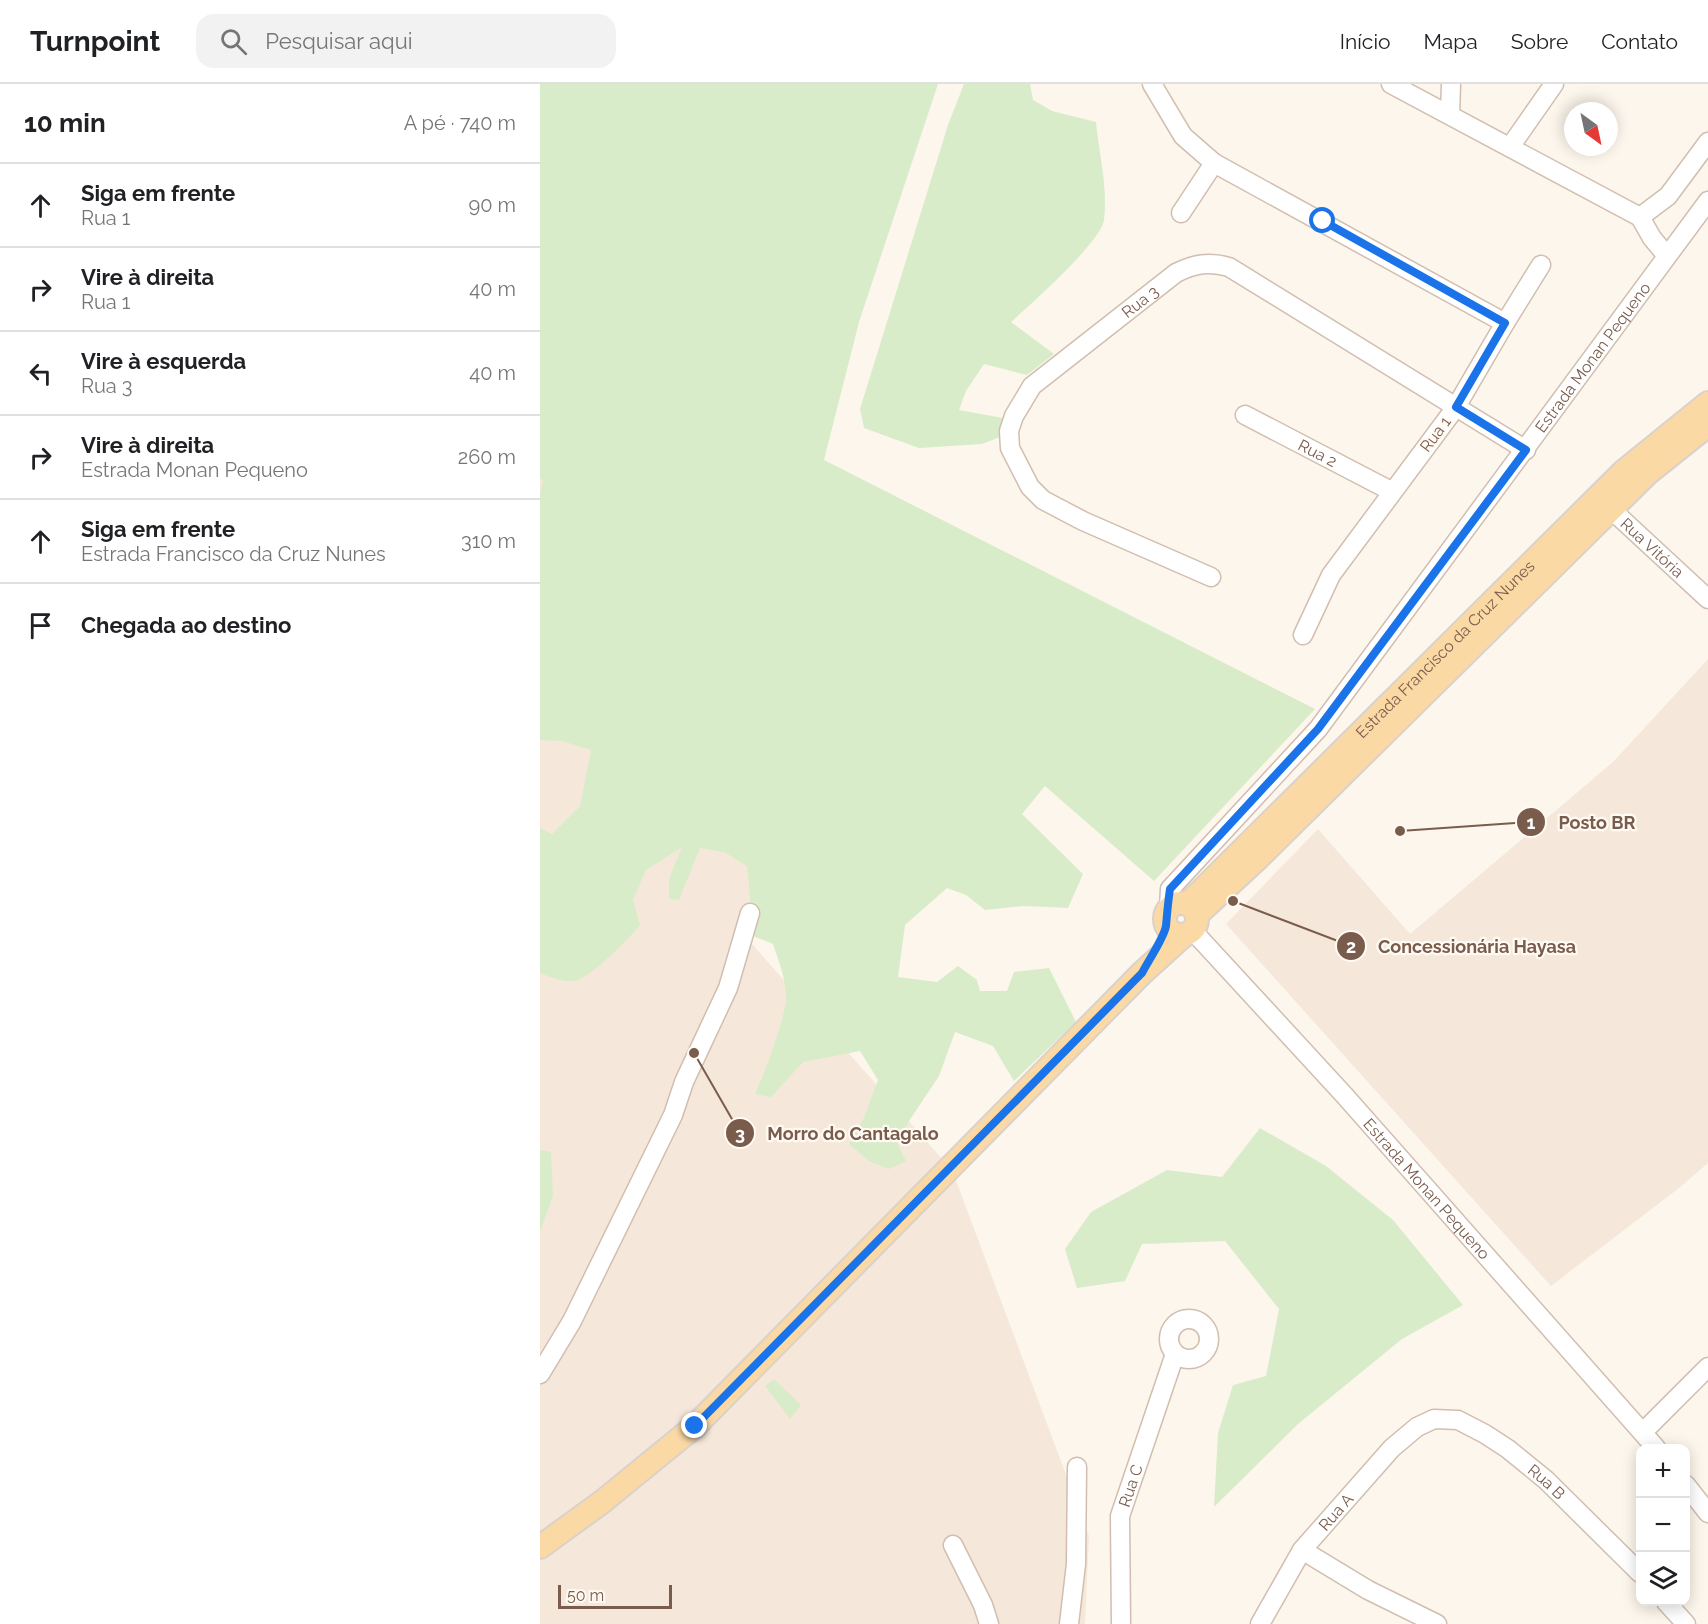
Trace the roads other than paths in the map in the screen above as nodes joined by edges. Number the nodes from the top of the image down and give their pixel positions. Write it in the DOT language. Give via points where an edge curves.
graph roads {
  1 [pos="1152,84"];
  2 [pos="1391,84"];
  3 [pos="1450,84"];
  4 [pos="1554,84"];
  5 [pos="1450,115"];
  6 [pos="1708,142"];
  7 [pos="1510,147"];
  8 [pos="1214,163"];
  9 [pos="1708,201"];
  10 [pos="1180,213"];
  11 [pos="1640,217"];
  12 [pos="1667,256"];
  13 [pos="1541,265"];
  14 [pos="1505,323"];
  15 [pos="1708,403"];
  16 [pos="1456,407"];
  17 [pos="1245,415"];
  18 [pos="1708,424"];
  19 [pos="1526,450"];
  20 [pos="1391,491"];
  21 [pos="1605,503"];
  22 [pos="1211,577"];
  23 [pos="1708,599"];
  24 [pos="1303,635"];
  25 [pos="750,913"];
  26 [pos="1183,920"];
  27 [pos="1175,1354"];
  28 [pos="1708,1367"];
  29 [pos="540,1374"];
  30 [pos="1434,1419"];
  31 [pos="1643,1432"];
  32 [pos="1652,1444"];
  33 [pos="1077,1467"];
  34 [pos="1690,1489"];
  35 [pos="1705,1502"];
  36 [pos="953,1545"];
  37 [pos="540,1546"];
  38 [pos="1302,1550"];
  39 [pos="1636,1568"];
  40 [pos="1670,1606"];
  41 [pos="989,1624"];
  42 [pos="1069,1624"];
  43 [pos="1121,1624"];
  44 [pos="1260,1624"];
  45 [pos="1437,1624"];
  46 [pos="1686,1624"];
  1 -- 8 [label="street" via="1183,136"];
  2 -- 5 [label="street"];
  3 -- 5 [label="street"];
  4 -- 7 [label="street"];
  5 -- 7 [label="street"];
  6 -- 11 [label="street" via="1668,196"];
  7 -- 11 [label="street"];
  8 -- 10 [label="street"];
  8 -- 14 [label="street"];
  9 -- 12 [label="street, Estrada Monan Pequeno"];
  11 -- 12 [label="street"];
  12 -- 19 [label="street, Estrada Monan Pequeno"];
  13 -- 14 [label="street, Rua 1"];
  14 -- 16 [label="street, Rua 1"];
  15 -- 21 [label="main road, Estrada Francisco da Cruz Nunes" via="1652,446"];
  16 -- 19 [label="street, Rua 3"];
  16 -- 20 [label="street, Rua 1"];
  16 -- 22 [label="street, Rua 3" via="1229,267 1196,264 1176,273 1032,386 1014,416 1009,431 1010,447 1030,487 1043,500"];
  17 -- 20 [label="street, Rua 2"];
  18 -- 21 [label="main road, Estrada Francisco da Cruz Nunes" via="1648,474"];
  19 -- 26 [label="street, Estrada Monan Pequeno" via="1318,729 1170,889"];
  20 -- 24 [label="street, Rua 1" via="1331,575"];
  21 -- 23 [label="street, Rua Vitória"];
  21 -- 26 [label="main road, Estrada Francisco da Cruz Nunes"];
  25 -- 29 [label="street" via="728,988 664,1134 572,1321"];
  26 -- 31 [label="street, Estrada Monan Pequeno"];
  26 -- 37 [label="main road, Estrada Francisco da Cruz Nunes" via="1142,973 695,1426 602,1502"];
  27 -- 43 [label="street, Rua C" via="1120,1516"];
  28 -- 31 [label="street"];
  30 -- 38 [label="street, Rua A" via="1392,1448"];
  30 -- 39 [label="street, Rua B" via="1458,1420 1508,1449 1546,1480"];
  31 -- 32 [label="street, Estrada Monan Pequeno"];
  33 -- 42 [label="street" via="1076,1564"];
  34 -- 35 [label="street"];
  36 -- 41 [label="street"];
  38 -- 44 [label="street, Rua A"];
  38 -- 45 [label="street" via="1368,1590"];
  40 -- 46 [label="street"];
}
